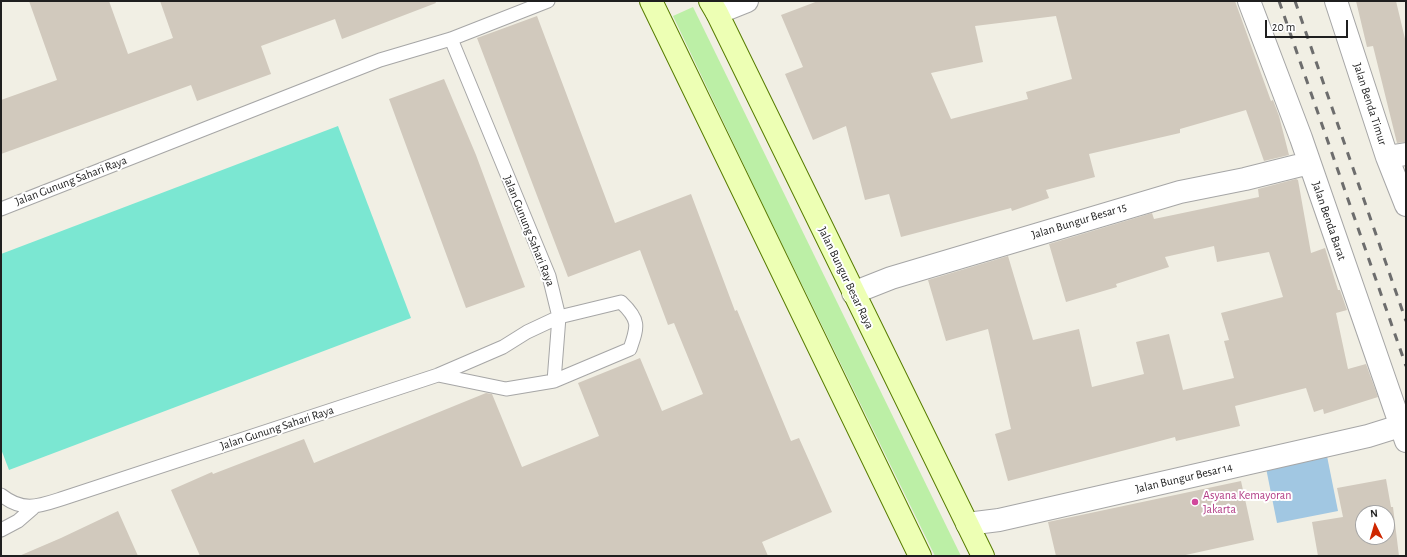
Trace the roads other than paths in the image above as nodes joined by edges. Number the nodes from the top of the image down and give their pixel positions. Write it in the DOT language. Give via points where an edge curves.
graph roads {
  1 [pos="548,1"];
  2 [pos="651,1"];
  3 [pos="747,1"];
  4 [pos="1249,1"];
  5 [pos="1336,1"];
  6 [pos="713,7"];
  7 [pos="451,39"];
  8 [pos="1397,156"];
  9 [pos="1309,163"];
  10 [pos="1406,205"];
  11 [pos="1,209"];
  12 [pos="853,293"];
  13 [pos="559,317"];
  14 [pos="438,375"];
  15 [pos="554,381"];
  16 [pos="1403,434"];
  17 [pos="1,495"];
  18 [pos="33,508"];
  19 [pos="967,524"];
  20 [pos="1,530"];
  21 [pos="920,556"];
  22 [pos="983,556"];
  1 -- 7 [label="lane"];
  2 -- 21 [label="main road"];
  3 -- 6 [label="street"];
  4 -- 9 [label="street, Jalan Benda Barat"];
  5 -- 8 [label="street, Jalan Benda Timur"];
  6 -- 12 [label="main road, Jalan Bungur Besar Raya"];
  7 -- 11 [label="lane, Jalan Gunung Sahari Raya" via="380,60"];
  7 -- 13 [label="lane, Jalan Gunung Sahari Raya" via="550,276"];
  8 -- 10 [label="street, Jalan Benda Timur"];
  9 -- 12 [label="street, Jalan Bungur Besar 15" via="1143,202 891,278"];
  9 -- 16 [label="street, Jalan Benda Barat"];
  12 -- 19 [label="main road, Jalan Bungur Besar Raya"];
  13 -- 14 [label="lane, Jalan Gunung Sahari Raya" via="503,347"];
  13 -- 15 [label="lane"];
  13 -- 15 [label="lane" via="621,302 632,312 637,328 630,349"];
  14 -- 15 [label="lane" via="506,389"];
  14 -- 18 [label="lane, Jalan Gunung Sahari Raya"];
  16 -- 19 [label="street, Jalan Bungur Besar 14" via="1368,436 1007,518"];
  17 -- 18 [label="lane" via="15,504"];
  18 -- 20 [label="lane" via="18,521"];
  19 -- 22 [label="main road, Jalan Bungur Besar Raya"];
}
